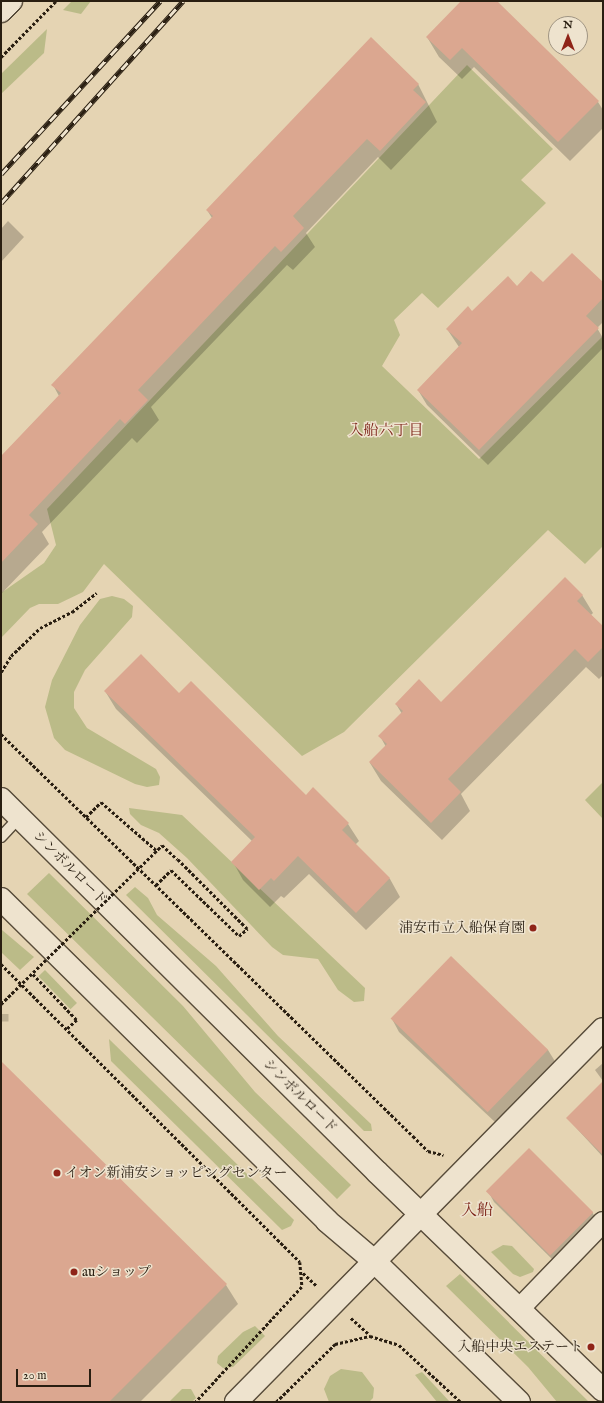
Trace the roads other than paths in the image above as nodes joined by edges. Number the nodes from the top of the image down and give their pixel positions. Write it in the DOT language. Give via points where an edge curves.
graph roads {
  1 [pos="11,1"];
  2 [pos="1,11"];
  3 [pos="1,799"];
  4 [pos="19,818"];
  5 [pos="1,837"];
  6 [pos="1,899"];
  7 [pos="603,1029"];
  8 [pos="421,1214"];
  9 [pos="603,1222"];
  10 [pos="374,1261"];
  11 [pos="519,1309"];
  12 [pos="603,1390"];
  13 [pos="236,1402"];
  14 [pos="519,1402"];
  1 -- 2 [label="street"];
  3 -- 4 [label="street, シンボルロード"];
  4 -- 5 [label="lane"];
  4 -- 8 [label="street, シンボルロード"];
  6 -- 10 [label="street" via="327,1221"];
  7 -- 8 [label="street"];
  8 -- 10 [label="street"];
  8 -- 11 [label="street, シンボルロード"];
  9 -- 11 [label="street"];
  10 -- 13 [label="street"];
  10 -- 14 [label="street"];
  11 -- 12 [label="street, シンボルロード"];
}
